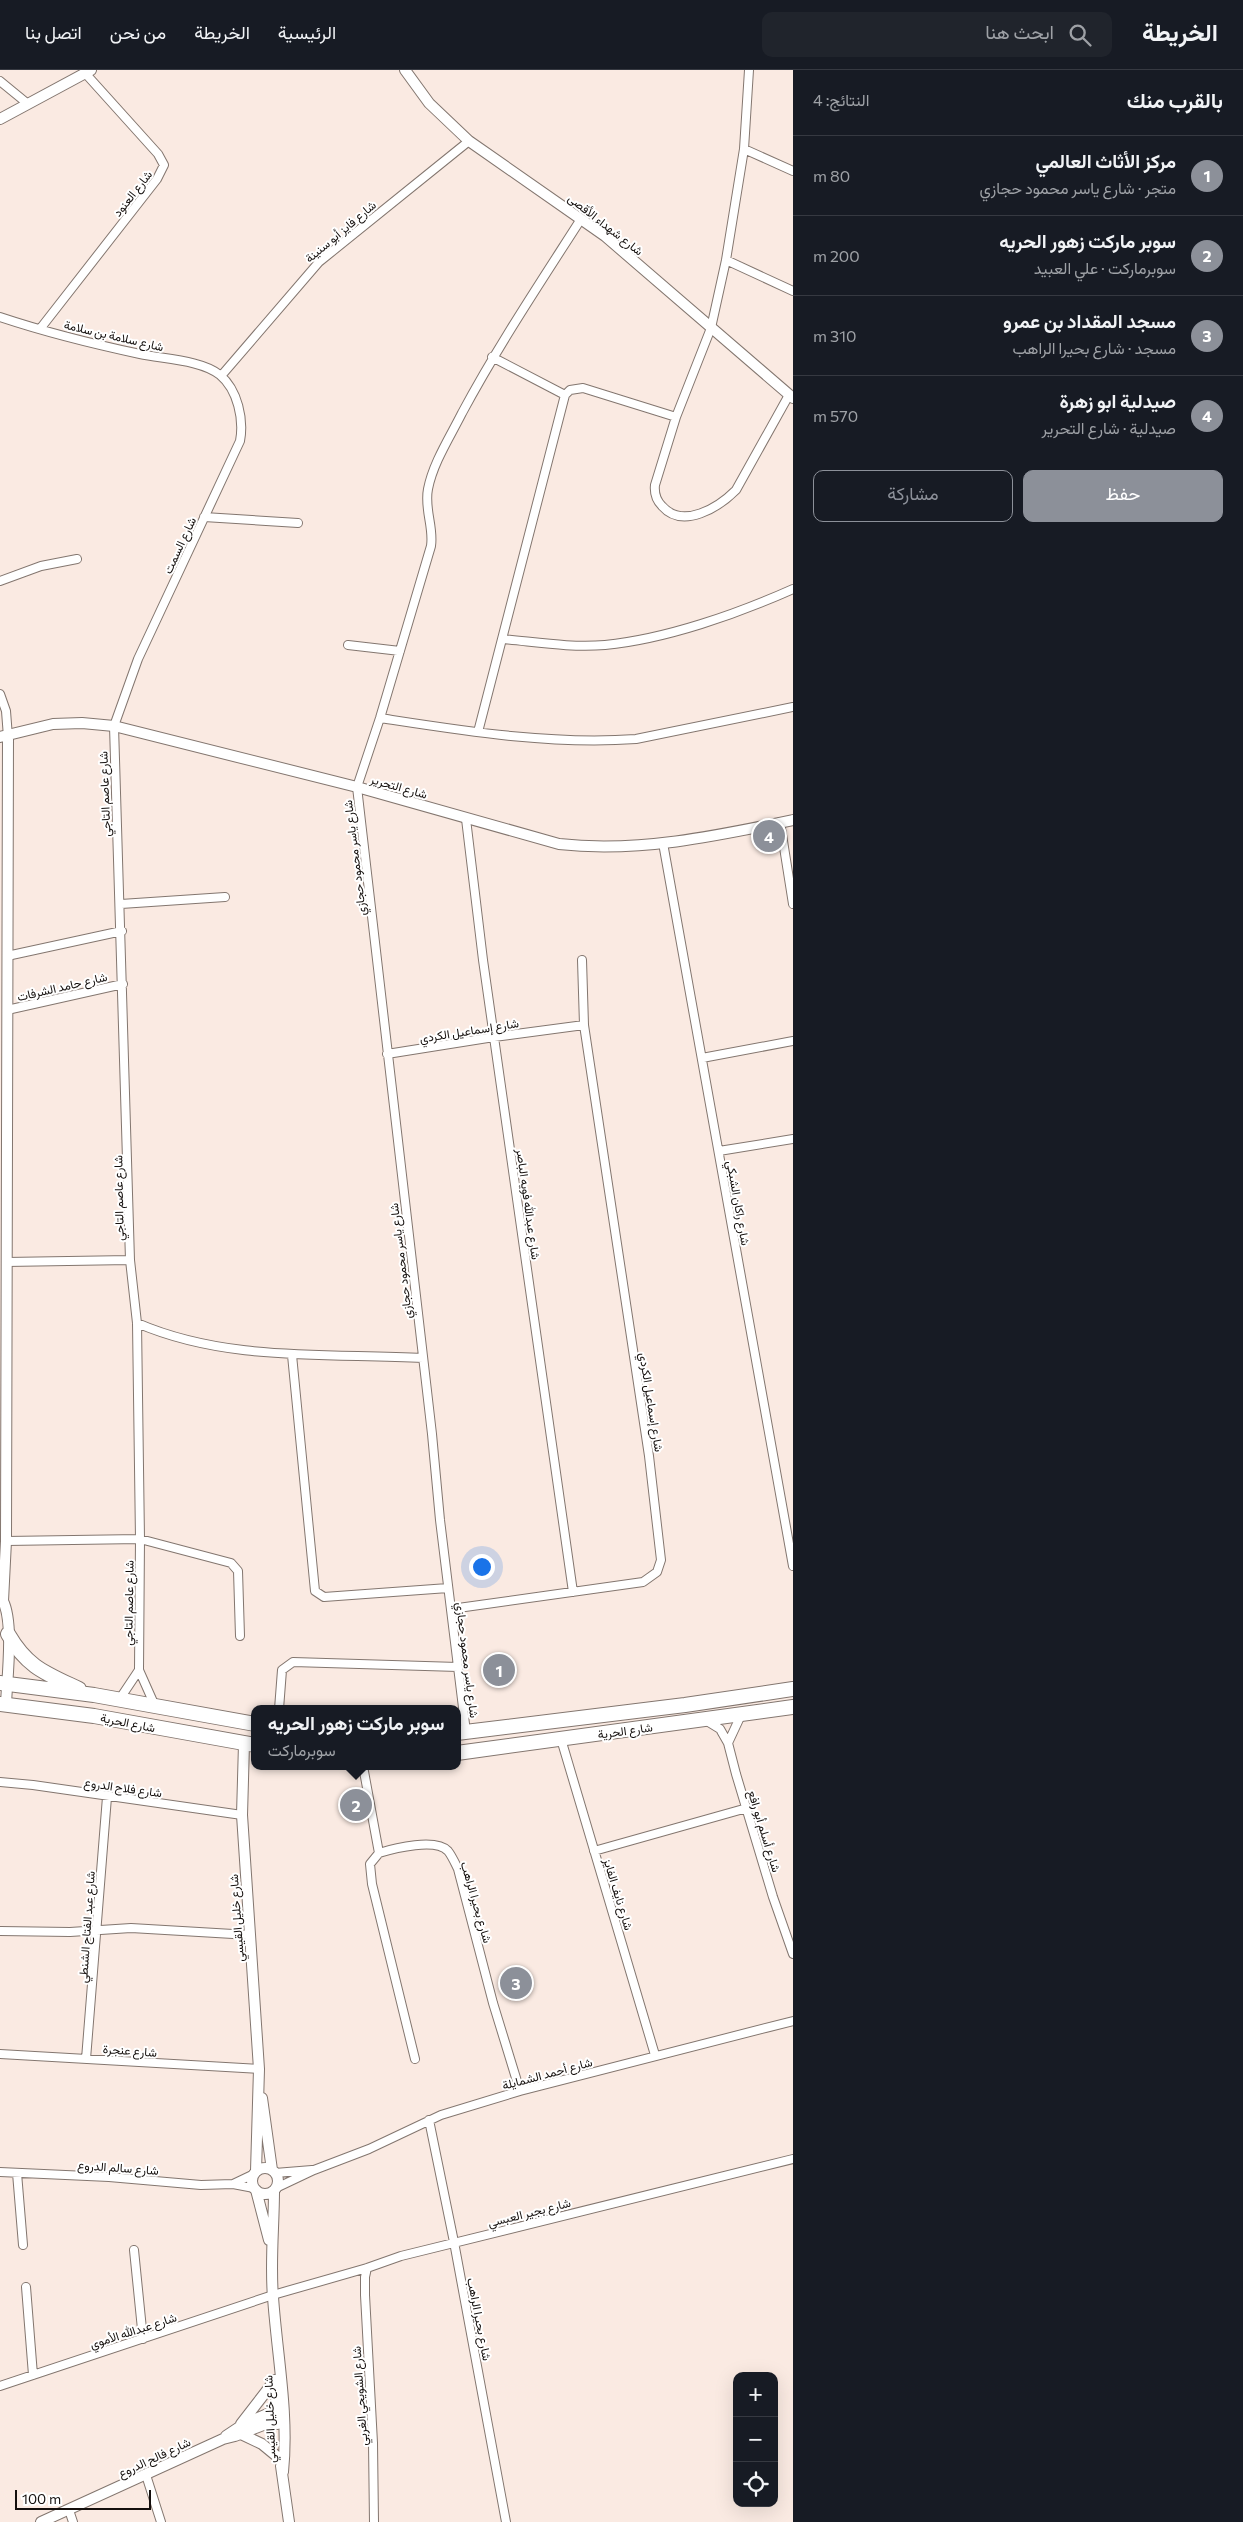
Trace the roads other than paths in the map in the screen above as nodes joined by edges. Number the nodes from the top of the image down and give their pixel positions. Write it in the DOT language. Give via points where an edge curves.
graph roads {
  1 [pos="407,70"];
  2 [pos="749,70"];
  3 [pos="88,72"];
  4 [pos="0,81"];
  5 [pos="28,104"];
  6 [pos="0,119"];
  7 [pos="469,141"];
  8 [pos="744,149"];
  9 [pos="793,171"];
  10 [pos="581,218"];
  11 [pos="726,260"];
  12 [pos="793,291"];
  13 [pos="0,317"];
  14 [pos="711,328"];
  15 [pos="40,329"];
  16 [pos="492,357"];
  17 [pos="221,376"];
  18 [pos="565,395"];
  19 [pos="791,396"];
  20 [pos="676,417"];
  21 [pos="204,517"];
  22 [pos="298,523"];
  23 [pos="77,559"];
  24 [pos="0,581"];
  25 [pos="793,589"];
  26 [pos="502,639"];
  27 [pos="348,645"];
  28 [pos="400,651"];
  29 [pos="0,694"];
  30 [pos="793,707"];
  31 [pos="380,718"];
  32 [pos="114,726"];
  33 [pos="478,732"];
  34 [pos="4,737"];
  35 [pos="357,787"];
  36 [pos="466,819"];
  37 [pos="793,820"];
  38 [pos="780,822"];
  39 [pos="664,843"];
  40 [pos="4,896"];
  41 [pos="225,897"];
  42 [pos="120,904"];
  43 [pos="793,904"];
  44 [pos="122,931"];
  45 [pos="7,956"];
  46 [pos="582,960"];
  47 [pos="123,984"];
  48 [pos="7,1010"];
  49 [pos="584,1025"];
  50 [pos="494,1037"];
  51 [pos="793,1041"];
  52 [pos="387,1054"];
  53 [pos="702,1058"];
  54 [pos="3,1122"];
  55 [pos="793,1139"];
  56 [pos="719,1151"];
  57 [pos="3,1181"];
  58 [pos="130,1260"];
  59 [pos="6,1262"];
  60 [pos="137,1323"];
  61 [pos="2,1337"];
  62 [pos="292,1355"];
  63 [pos="423,1358"];
  64 [pos="790,1536"];
  65 [pos="140,1540"];
  66 [pos="6,1541"];
  67 [pos="793,1566"];
  68 [pos="448,1588"];
  69 [pos="573,1592"];
  70 [pos="2,1599"];
  71 [pos="451,1609"];
  72 [pos="8,1634"];
  73 [pos="240,1636"];
  74 [pos="458,1667"];
  75 [pos="139,1670"];
  76 [pos="4,1683"];
  77 [pos="793,1689"];
  78 [pos="94,1695"];
  79 [pos="119,1700"];
  80 [pos="3,1704"];
  81 [pos="279,1705"];
  82 [pos="460,1705"];
  83 [pos="155,1706"];
  84 [pos="793,1707"];
  85 [pos="742,1713"];
  86 [pos="461,1716"];
  87 [pos="704,1719"];
  88 [pos="251,1723"];
  89 [pos="462,1732"];
  90 [pos="561,1740"];
  91 [pos="728,1743"];
  92 [pos="249,1744"];
  93 [pos="461,1752"];
  94 [pos="364,1770"];
  95 [pos="0,1782"];
  96 [pos="107,1797"];
  97 [pos="747,1808"];
  98 [pos="242,1815"];
  99 [pos="594,1851"];
  100 [pos="379,1853"];
  101 [pos="0,1931"];
  102 [pos="98,1931"];
  103 [pos="250,1935"];
  104 [pos="793,1954"];
  105 [pos="793,2021"];
  106 [pos="0,2054"];
  107 [pos="655,2055"];
  108 [pos="86,2059"];
  109 [pos="415,2059"];
  110 [pos="259,2069"];
  111 [pos="259,2090"];
  112 [pos="520,2091"];
  113 [pos="429,2120"];
  114 [pos="793,2159"];
  115 [pos="314,2170"];
  116 [pos="274,2171"];
  117 [pos="0,2172"];
  118 [pos="17,2172"];
  119 [pos="255,2173"];
  120 [pos="233,2184"];
  121 [pos="255,2189"];
  122 [pos="275,2189"];
  123 [pos="454,2242"];
  124 [pos="23,2245"];
  125 [pos="134,2250"];
  126 [pos="271,2250"];
  127 [pos="368,2268"];
  128 [pos="26,2287"];
  129 [pos="273,2295"];
  130 [pos="143,2340"];
  131 [pos="279,2365"];
  132 [pos="33,2375"];
  133 [pos="276,2379"];
  134 [pos="0,2386"];
  135 [pos="280,2414"];
  136 [pos="240,2431"];
  137 [pos="279,2458"];
  138 [pos="283,2472"];
  139 [pos="146,2475"];
  140 [pos="68,2510"];
  141 [pos="41,2522"];
  142 [pos="73,2522"];
  143 [pos="161,2522"];
  144 [pos="289,2522"];
  145 [pos="374,2522"];
  146 [pos="506,2522"];
  1 -- 7 [label="street, شارع شهداء الأقصى" via="429,103"];
  2 -- 8 [label="street"];
  3 -- 5 [label="street"];
  3 -- 15 [label="street, شارع العنود" via="164,165 157,179"];
  4 -- 5 [label="street"];
  5 -- 6 [label="street"];
  7 -- 10 [label="street, شارع شهداء الأقصى"];
  7 -- 17 [label="street, شارع فايز أبو سنينة" via="319,262"];
  8 -- 9 [label="street"];
  8 -- 11 [label="street"];
  10 -- 14 [label="street, شارع شهداء الأقصى"];
  10 -- 16 [label="street"];
  11 -- 12 [label="street"];
  11 -- 14 [label="street"];
  13 -- 15 [label="street, شارع سلامة بن سلامة"];
  14 -- 19 [label="street, شارع شهداء الأقصى"];
  14 -- 20 [label="street"];
  15 -- 17 [label="street, شارع سلامة بن سلامة" via="201,366"];
  16 -- 18 [label="street"];
  16 -- 28 [label="street" via="444,448 428,488 431,546"];
  17 -- 21 [label="street, شارع السمت" via="237,402 243,429"];
  18 -- 20 [label="street" via="570,390 582,388"];
  18 -- 26 [label="street"];
  19 -- 20 [label="street" via="736,490 723,503 692,516 671,514 654,492"];
  21 -- 22 [label="street"];
  21 -- 32 [label="street, شارع السمت" via="138,659"];
  23 -- 24 [label="street" via="41,566"];
  25 -- 26 [label="street" via="708,621 606,645"];
  26 -- 33 [label="street"];
  27 -- 28 [label="street"];
  28 -- 31 [label="street"];
  29 -- 34 [label="street" via="6,711"];
  30 -- 33 [label="street" via="620,740 551,740"];
  31 -- 33 [label="street"];
  31 -- 35 [label="street"];
  32 -- 34 [label="street, شارع التحرير" via="53,724"];
  32 -- 35 [label="street, شارع التحرير"];
  32 -- 42 [label="street, شارع عاصم التاجي"];
  34 -- 40 [label="street"];
  35 -- 36 [label="street, شارع التحرير"];
  35 -- 52 [label="street, شارع ياسر محمود حجازي"];
  36 -- 39 [label="street, شارع التحرير" via="567,845 601,848"];
  36 -- 50 [label="street, شارع عبدالله فويه الباصر"];
  37 -- 38 [label="street, شارع التحرير"];
  38 -- 39 [label="street, شارع التحرير"];
  38 -- 43 [label="street"];
  39 -- 53 [label="street, شارع راكان الشبكي"];
  40 -- 45 [label="street"];
  41 -- 42 [label="street"];
  42 -- 44 [label="street, شارع عاصم التاجي"];
  44 -- 45 [label="street"];
  44 -- 47 [label="street, شارع عاصم التاجي"];
  45 -- 48 [label="street"];
  46 -- 49 [label="street, شارع إسماعيل الكردي"];
  47 -- 48 [label="street, شارع حامد الشرفات"];
  47 -- 58 [label="street, شارع عاصم التاجي"];
  48 -- 54 [label="street"];
  49 -- 50 [label="street, شارع إسماعيل الكردي"];
  49 -- 69 [label="street, شارع إسماعيل الكردي" via="649,1456 661,1560 657,1572 643,1582"];
  50 -- 52 [label="street, شارع إسماعيل الكردي"];
  50 -- 69 [label="street, شارع عبدالله فويه الباصر"];
  51 -- 53 [label="street"];
  52 -- 63 [label="street, شارع ياسر محمود حجازي"];
  53 -- 56 [label="street, شارع راكان الشبكي"];
  54 -- 57 [label="street"];
  55 -- 56 [label="street"];
  56 -- 64 [label="street, شارع راكان الشبكي"];
  57 -- 59 [label="street"];
  58 -- 59 [label="street"];
  58 -- 60 [label="street, شارع عاصم التاجي"];
  59 -- 61 [label="street"];
  60 -- 62 [label="street" via="167,1336 201,1344"];
  60 -- 65 [label="street, شارع عاصم التاجي"];
  61 -- 66 [label="street"];
  62 -- 63 [label="street"];
  62 -- 68 [label="street" via="315,1591 324,1597"];
  63 -- 68 [label="street, شارع ياسر محمود حجازي"];
  64 -- 67 [label="street, شارع راكان الشبكي"];
  65 -- 66 [label="street"];
  65 -- 73 [label="street" via="236,1566"];
  65 -- 75 [label="street, شارع عاصم التاجي"];
  66 -- 70 [label="street"];
  68 -- 71 [label="street, شارع ياسر محمود حجازي"];
  69 -- 71 [label="street, شارع إسماعيل الكردي"];
  70 -- 72 [label="street" via="7,1609"];
  71 -- 74 [label="street, شارع ياسر محمود حجازي"];
  72 -- 76 [label="street"];
  72 -- 78 [label="highway" via="27,1661 48,1675"];
  74 -- 81 [label="street" via="293,1662 282,1670"];
  74 -- 82 [label="street, شارع ياسر محمود حجازي"];
  75 -- 79 [label="street"];
  75 -- 83 [label="street, شارع عاصم التاجي"];
  76 -- 78 [label="highway, شارع الحرية"];
  76 -- 80 [label="street"];
  77 -- 89 [label="highway, شارع الحرية"];
  78 -- 79 [label="highway, شارع الحرية"];
  79 -- 83 [label="highway, شارع الحرية"];
  80 -- 92 [label="highway, شارع الحرية" via="94,1716"];
  83 -- 88 [label="highway, شارع الحرية"];
  84 -- 85 [label="highway, شارع الحرية"];
  85 -- 87 [label="highway, شارع الحرية"];
  85 -- 91 [label="street"];
  86 -- 89 [label="street, شارع ياسر محمود حجازي"];
  87 -- 90 [label="highway, شارع الحرية"];
  87 -- 91 [label="street, شارع أسلم أبو رافع" via="720,1729"];
  90 -- 93 [label="highway, شارع الحرية"];
  90 -- 99 [label="street, شارع نايف الفايز"];
  91 -- 97 [label="street, شارع أسلم أبو رافع"];
  92 -- 98 [label="street, شارع خليل القيسي"];
  94 -- 100 [label="street"];
  95 -- 96 [label="street, شارع فلاح الدروع"];
  96 -- 98 [label="street, شارع فلاح الدروع"];
  96 -- 102 [label="street, شارع عبد الفتاح الشنطي"];
  97 -- 99 [label="street"];
  97 -- 104 [label="street, شارع أسلم أبو رافع"];
  98 -- 103 [label="street, شارع خليل القيسي"];
  99 -- 107 [label="street, شارع نايف الفايز"];
  100 -- 109 [label="street" via="370,1864 372,1884"];
  100 -- 112 [label="street, شارع بحيرا الراهب" via="433,1844 449,1852 461,1880"];
  101 -- 102 [label="street"];
  102 -- 103 [label="street" via="132,1928"];
  102 -- 108 [label="street, شارع عبد الفتاح الشنطي"];
  103 -- 110 [label="street, شارع خليل القيسي"];
  105 -- 107 [label="street, شارع أحمد الشمايلة"];
  106 -- 108 [label="street, شارع عنجرة"];
  107 -- 112 [label="street, شارع أحمد الشمايلة"];
  108 -- 110 [label="street, شارع عنجرة"];
  110 -- 111 [label="street, شارع خليل القيسي"];
  111 -- 116 [label="street, شارع خليل القيسي"];
  111 -- 119 [label="street, شارع خليل القيسي"];
  112 -- 113 [label="street, شارع أحمد الشمايلة"];
  113 -- 115 [label="street, شارع أحمد الشمايلة" via="369,2149"];
  113 -- 123 [label="street, شارع بحيرا الراهب"];
  114 -- 123 [label="street, شارع بجير العبسي"];
  115 -- 116 [label="street, شارع أحمد الشمايلة"];
  115 -- 122 [label="street, شارع أحمد الشمايلة"];
  116 -- 119 [label="street" via="265,2168"];
  116 -- 122 [label="street" via="278,2180"];
  117 -- 118 [label="street, شارع سالم الدروع"];
  118 -- 120 [label="street, شارع سالم الدروع" via="201,2185"];
  118 -- 124 [label="street"];
  119 -- 120 [label="street, شارع سالم الدروع"];
  119 -- 121 [label="street" via="252,2181"];
  120 -- 121 [label="street, شارع سالم الدروع"];
  121 -- 122 [label="street" via="266,2194"];
  121 -- 126 [label="street, شارع خليل القيسي"];
  122 -- 126 [label="street, شارع خليل القيسي"];
  123 -- 127 [label="street, شارع بجير العبسي"];
  123 -- 146 [label="street, شارع بحيرا الراهب"];
  125 -- 130 [label="street"];
  126 -- 129 [label="street, شارع خليل القيسي"];
  127 -- 129 [label="street, شارع بجير العبسي"];
  127 -- 145 [label="street, شارع الشويحي الغربي" via="365,2295"];
  128 -- 132 [label="street"];
  129 -- 130 [label="street, شارع عبدالله الأموي"];
  129 -- 131 [label="street, شارع خليل القيسي"];
  130 -- 132 [label="street, شارع عبدالله الأموي"];
  131 -- 133 [label="street, شارع خليل القيسي"];
  131 -- 135 [label="street, شارع خليل القيسي"];
  132 -- 134 [label="street, شارع عبدالله الأموي"];
  133 -- 135 [label="street, شارع خليل القيسي"];
  133 -- 136 [label="street"];
  135 -- 136 [label="street, شارع فالح الدروع"];
  135 -- 137 [label="street, شارع خليل القيسي"];
  135 -- 138 [label="street, شارع خليل القيسي"];
  136 -- 137 [label="street"];
  136 -- 139 [label="street, شارع فالح الدروع"];
  137 -- 138 [label="street, شارع خليل القيسي"];
  138 -- 144 [label="street, شارع خليل القيسي"];
  139 -- 140 [label="street, شارع فالح الدروع"];
  139 -- 143 [label="street"];
  140 -- 141 [label="street, شارع فالح الدروع"];
  140 -- 142 [label="street"];
}
